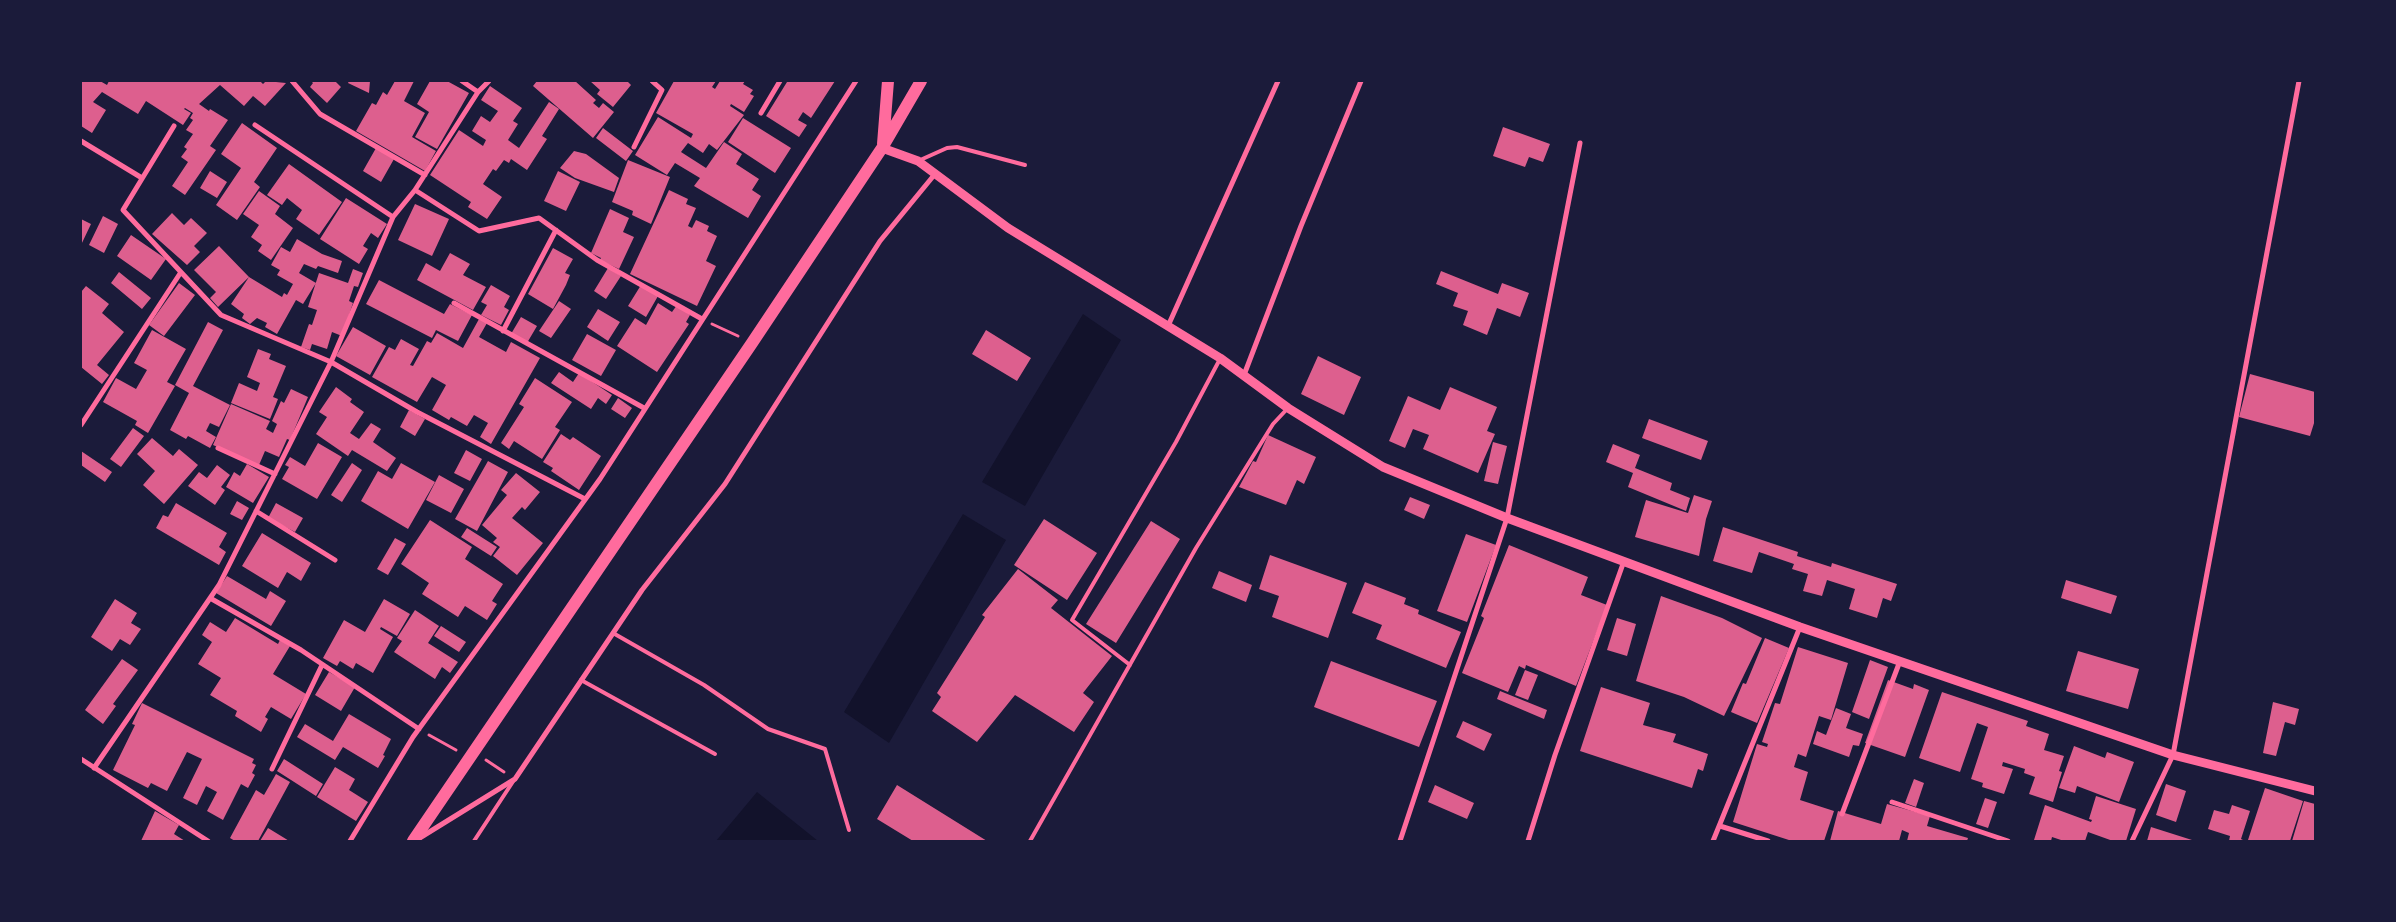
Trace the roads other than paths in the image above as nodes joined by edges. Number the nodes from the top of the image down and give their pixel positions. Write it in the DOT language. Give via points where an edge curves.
graph roads {
  1 [pos="292,81"];
  2 [pos="462,81"];
  3 [pos="489,81"];
  4 [pos="652,81"];
  5 [pos="780,81"];
  6 [pos="856,81"];
  7 [pos="888,81"];
  8 [pos="921,81"];
  9 [pos="1278,81"];
  10 [pos="1361,81"];
  11 [pos="2299,81"];
  12 [pos="478,92"];
  13 [pos="761,113"];
  14 [pos="255,125"];
  15 [pos="174,126"];
  16 [pos="81,141"];
  17 [pos="1580,143"];
  18 [pos="634,147"];
  19 [pos="882,148"];
  20 [pos="918,161"];
  21 [pos="1025,165"];
  22 [pos="936,173"];
  23 [pos="425,175"];
  24 [pos="142,178"];
  25 [pos="415,190"];
  26 [pos="393,217"];
  27 [pos="556,230"];
  28 [pos="181,272"];
  29 [pos="454,303"];
  30 [pos="702,319"];
  31 [pos="1168,326"];
  32 [pos="503,331"];
  33 [pos="1220,358"];
  34 [pos="331,362"];
  35 [pos="1244,375"];
  36 [pos="644,408"];
  37 [pos="1288,408"];
  38 [pos="81,425"];
  39 [pos="218,448"];
  40 [pos="274,474"];
  41 [pos="585,499"];
  42 [pos="256,511"];
  43 [pos="1507,518"];
  44 [pos="334,560"];
  45 [pos="1624,561"];
  46 [pos="210,598"];
  47 [pos="1800,627"];
  48 [pos="613,633"];
  49 [pos="1900,661"];
  50 [pos="322,665"];
  51 [pos="1130,665"];
  52 [pos="581,680"];
  53 [pos="419,729"];
  54 [pos="715,754"];
  55 [pos="2173,755"];
  56 [pos="81,759"];
  57 [pos="94,768"];
  58 [pos="272,769"];
  59 [pos="515,779"];
  60 [pos="2315,791"];
  61 [pos="1892,802"];
  62 [pos="1842,814"];
  63 [pos="1720,826"];
  64 [pos="849,830"];
  65 [pos="208,841"];
  66 [pos="350,841"];
  67 [pos="414,841"];
  68 [pos="474,841"];
  69 [pos="1030,841"];
  70 [pos="1400,841"];
  71 [pos="1528,841"];
  72 [pos="1713,841"];
  73 [pos="1768,841"];
  74 [pos="2008,841"];
  75 [pos="2132,841"];
  1 -- 23 [label="street" via="320,114"];
  2 -- 12 [label="street"];
  3 -- 12 [label="street"];
  4 -- 18 [label="street" via="662,90"];
  5 -- 13 [label="street"];
  6 -- 30 [label="street"];
  7 -- 19 [label="main road"];
  8 -- 19 [label="main road"];
  9 -- 31 [label="street"];
  10 -- 35 [label="street"];
  11 -- 55 [label="street"];
  12 -- 23 [label="street"];
  14 -- 26 [label="street"];
  15 -- 24 [label="street"];
  16 -- 24 [label="street"];
  17 -- 43 [label="street"];
  19 -- 20 [label="street"];
  19 -- 67 [label="main road"];
  20 -- 21 [label="lane" via="957,147"];
  20 -- 22 [label="street"];
  22 -- 31 [label="street" via="1008,228"];
  22 -- 48 [label="street" via="880,241 725,484 642,590"];
  23 -- 25 [label="street"];
  24 -- 28 [label="street" via="123,210"];
  25 -- 26 [label="street"];
  25 -- 27 [label="street" via="479,231 540,218"];
  26 -- 34 [label="street"];
  27 -- 30 [label="street" via="597,260"];
  27 -- 32 [label="street"];
  28 -- 34 [label="street" via="221,315"];
  28 -- 38 [label="street"];
  29 -- 32 [label="street"];
  30 -- 36 [label="street"];
  31 -- 33 [label="street"];
  32 -- 36 [label="street"];
  33 -- 35 [label="street"];
  33 -- 51 [label="lane" via="1176,442 1072,620"];
  34 -- 40 [label="street"];
  34 -- 41 [label="street" via="417,412"];
  35 -- 37 [label="street"];
  36 -- 41 [label="street"];
  37 -- 43 [label="street" via="1383,467"];
  37 -- 51 [label="lane" via="1273,424 1196,548"];
  39 -- 40 [label="street"];
  40 -- 42 [label="street"];
  41 -- 53 [label="street"];
  42 -- 44 [label="street"];
  42 -- 46 [label="street"];
  43 -- 45 [label="street"];
  43 -- 70 [label="street"];
  45 -- 47 [label="street"];
  45 -- 71 [label="street"];
  46 -- 50 [label="street"];
  46 -- 57 [label="street"];
  47 -- 49 [label="street"];
  47 -- 63 [label="street"];
  48 -- 52 [label="street"];
  48 -- 64 [label="lane" via="704,685 768,729 825,749"];
  49 -- 55 [label="street"];
  49 -- 62 [label="street"];
  50 -- 53 [label="street"];
  50 -- 58 [label="street"];
  51 -- 69 [label="lane"];
  52 -- 54 [label="lane"];
  52 -- 59 [label="street"];
  53 -- 66 [label="street"];
  55 -- 60 [label="street"];
  55 -- 75 [label="street"];
  56 -- 57 [label="street"];
  57 -- 65 [label="street"];
  59 -- 67 [label="street"];
  59 -- 68 [label="lane"];
  61 -- 74 [label="street"];
  63 -- 72 [label="street"];
  63 -- 73 [label="street"];
}
